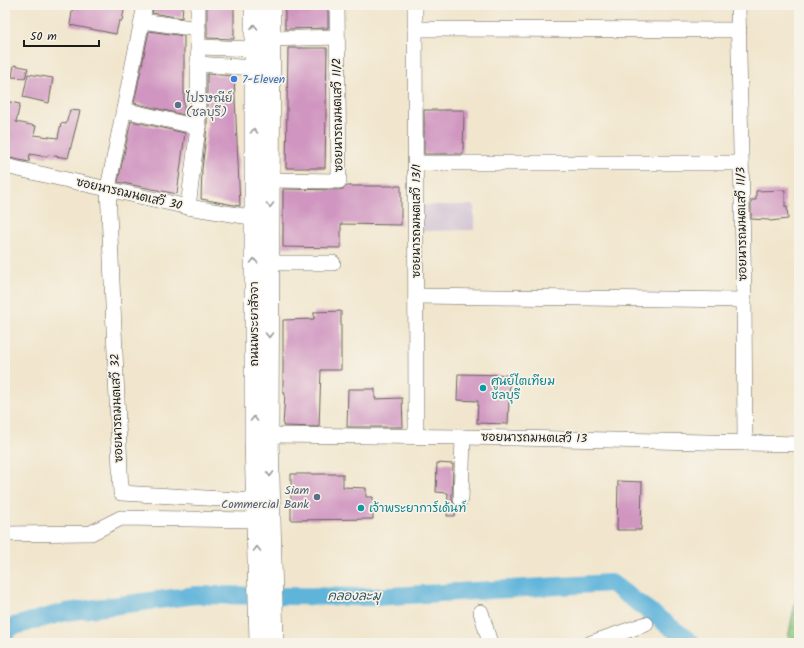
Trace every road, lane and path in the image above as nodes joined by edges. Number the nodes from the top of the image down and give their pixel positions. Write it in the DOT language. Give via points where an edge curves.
graph roads {
  1 [pos="145,5"];
  2 [pos="198,5"];
  3 [pos="254,5"];
  4 [pos="271,5"];
  5 [pos="337,5"];
  6 [pos="415,5"];
  7 [pos="738,5"];
  8 [pos="142,21"];
  9 [pos="198,29"];
  10 [pos="415,29"];
  11 [pos="739,30"];
  12 [pos="337,38"];
  13 [pos="271,39"];
  14 [pos="199,47"];
  15 [pos="254,49"];
  16 [pos="198,64"];
  17 [pos="254,68"];
  18 [pos="124,110"];
  19 [pos="198,127"];
  20 [pos="416,163"];
  21 [pos="741,163"];
  22 [pos="5,166"];
  23 [pos="270,180"];
  24 [pos="108,188"];
  25 [pos="188,207"];
  26 [pos="254,216"];
  27 [pos="270,263"];
  28 [pos="334,263"];
  29 [pos="416,296"];
  30 [pos="744,300"];
  31 [pos="269,435"];
  32 [pos="416,436"];
  33 [pos="463,437"];
  34 [pos="745,443"];
  35 [pos="799,444"];
  36 [pos="461,499"];
  37 [pos="256,501"];
  38 [pos="256,520"];
  39 [pos="5,534"];
  40 [pos="265,588"];
  41 [pos="481,612"];
  42 [pos="266,615"];
  43 [pos="646,624"];
  44 [pos="260,643"];
  45 [pos="274,643"];
  46 [pos="490,643"];
  47 [pos="591,643"];
  1 -- 8 [label="street"];
  2 -- 9 [label="street"];
  15 -- 3 [label="main road, ถนนพระยาสัจจา, one-way"];
  4 -- 13 [label="main road, ถนนพระยาสัจจา"];
  5 -- 12 [label="street, ซอยนารถมนตเสวี 11/2"];
  6 -- 10 [label="street, ซอยนารถมนตเสวี 13/1"];
  7 -- 11 [label="street, ซอยนารถมนตเสวี 11/3"];
  8 -- 9 [label="street"];
  8 -- 18 [label="street"];
  9 -- 14 [label="street"];
  10 -- 11 [label="street"];
  10 -- 20 [label="street, ซอยนารถมนตเสวี 13/1"];
  11 -- 21 [label="street, ซอยนารถมนตเสวี 11/3"];
  12 -- 13 [label="street"];
  12 -- 23 [label="street, ซอยนารถมนตเสวี 11/2" via="339,181"];
  13 -- 23 [label="main road, ถนนพระยาสัจจา"];
  14 -- 15 [label="street"];
  14 -- 16 [label="street"];
  15 -- 17 [label="main road, ถนนพระยาสัจจา"];
  16 -- 17 [label="street"];
  16 -- 19 [label="street"];
  26 -- 17 [label="main road, ถนนพระยาสัจจา, one-way"];
  18 -- 19 [label="street"];
  18 -- 24 [label="street"];
  19 -- 25 [label="street"];
  20 -- 21 [label="street"];
  20 -- 29 [label="street, ซอยนารถมนตเสวี 13/1"];
  21 -- 30 [label="street, ซอยนารถมนตเสวี 11/3"];
  22 -- 24 [label="street, ซอยนารถมนตเสวี 30"];
  23 -- 27 [label="main road, ถนนพระยาสัจจา, one-way"];
  24 -- 25 [label="street, ซอยนารถมนตเสวี 30"];
  24 -- 37 [label="street, ซอยนารถมนตเสวี 32" via="121,494"];
  25 -- 26 [label="street, ซอยนารถมนตเสวี 30"];
  37 -- 26 [label="main road, ถนนพระยาสัจจา, one-way"];
  27 -- 28 [label="street"];
  27 -- 31 [label="main road, ถนนพระยาสัจจา, one-way"];
  29 -- 30 [label="street"];
  29 -- 32 [label="street, ซอยนารถมนตเสวี 13/1"];
  30 -- 34 [label="street, ซอยนารถมนตเสวี 11/3"];
  31 -- 32 [label="street, ซอยนารถมนตเสวี 13"];
  31 -- 40 [label="main road, ถนนพระยาสัจจา, one-way"];
  32 -- 33 [label="street, ซอยนารถมนตเสวี 13"];
  33 -- 34 [label="street, ซอยนารถมนตเสวี 13"];
  33 -- 36 [label="street"];
  34 -- 35 [label="street, ซอยนารถมนตเสวี 13"];
  37 -- 38 [label="main road, ถนนพระยาสัจจา"];
  38 -- 39 [label="street" via="121,518 91,533"];
  40 -- 38 [label="main road, ถนนพระยาสัจจา, one-way"];
  40 -- 42 [label="main road, ถนนพระยาสัจจา"];
  41 -- 46 [label="street"];
  42 -- 44 [label="main road, ถนนพระยาสัจจา"];
  42 -- 45 [label="main road, ถนนพระยาสัจจา"];
  43 -- 47 [label="street"];
}
